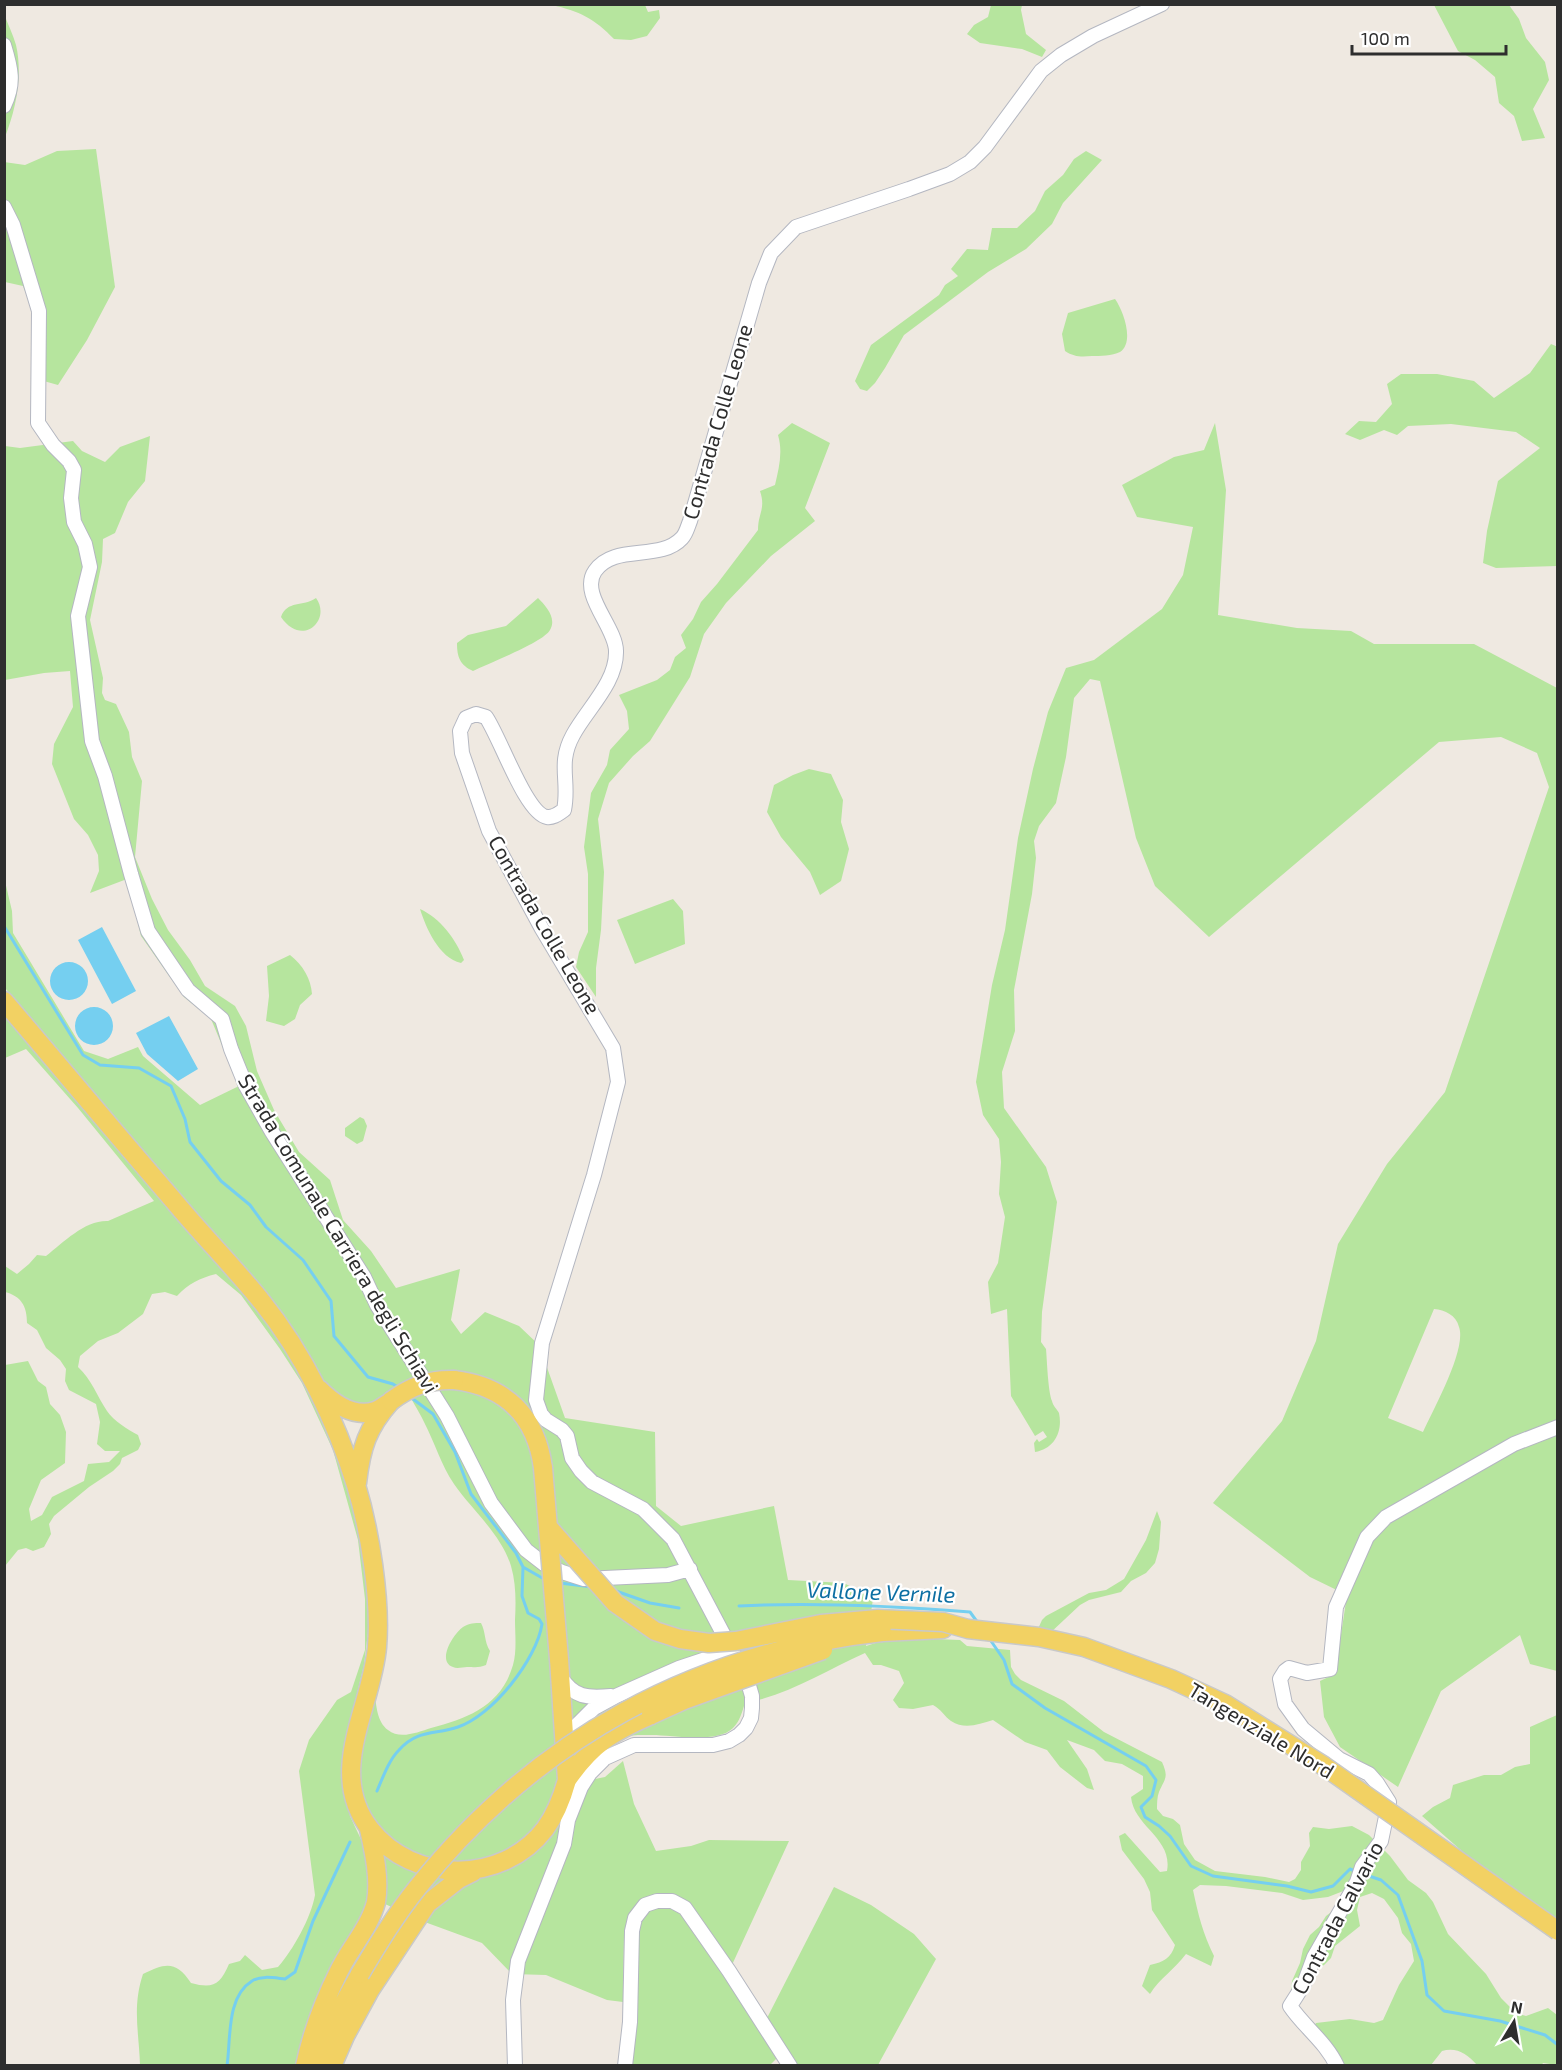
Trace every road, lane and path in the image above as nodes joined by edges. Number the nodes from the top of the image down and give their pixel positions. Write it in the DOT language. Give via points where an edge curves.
graph roads {
  1 [pos="1162,4"];
  2 [pos="4,45"];
  3 [pos="4,106"];
  4 [pos="4,207"];
  5 [pos="4,1001"];
  6 [pos="314,1383"];
  7 [pos="391,1401"];
  8 [pos="1557,1427"];
  9 [pos="357,1488"];
  10 [pos="549,1528"];
  11 [pos="690,1569"];
  12 [pos="968,1629"];
  13 [pos="882,1632"];
  14 [pos="733,1650"];
  15 [pos="560,1667"];
  16 [pos="616,1696"];
  17 [pos="566,1740"];
  18 [pos="567,1780"];
  19 [pos="369,1827"];
  20 [pos="478,1870"];
  21 [pos="1557,1931"];
  22 [pos="305,2066"];
  23 [pos="319,2066"];
  24 [pos="332,2066"];
  25 [pos="515,2066"];
  26 [pos="625,2066"];
  27 [pos="790,2066"];
  28 [pos="1336,2066"];
  1 -- 11 [label="street, Contrada Colle Leone" via="1094,36 1047,66 970,162 950,174 796,227 771,252 682,538 666,547 618,556 603,562 593,573 591,588 617,649 609,678 565,753 564,810 546,817 535,810 486,717 476,714 466,718 460,731 462,753 489,831 614,1048 618,1082 542,1343 536,1400 546,1420 567,1436 572,1458 581,1471 592,1482 643,1509 658,1522"];
  2 -- 3 [label="street" via="11,68 11,92"];
  4 -- 11 [label="street, Strada Comunale Carriera degli Schiavi" via="39,311 38,423 74,470 74,522 85,543 90,567 78,616 92,741 148,932 188,990 222,1020 246,1086 272,1132 447,1416 491,1503 526,1550 544,1564 584,1579 668,1575"];
  5 -- 6 [label="main road" via="262,1302"];
  6 -- 7 [label="main road" via="346,1409 375,1411"];
  6 -- 9 [label="main road"];
  7 -- 9 [label="main road" via="377,1417 362,1447"];
  7 -- 10 [label="main road, bridge" via="420,1384 442,1379 487,1387 516,1406 536,1435 541,1451"];
  8 -- 28 [label="street, Contrada Calvario" via="1514,1444 1386,1517 1366,1537 1336,1607 1330,1669 1307,1672 1289,1668 1280,1679 1285,1704 1304,1729 1339,1759 1369,1774 1389,1802 1381,1842 1362,1866 1290,2006 1331,2054"];
  9 -- 19 [label="main road" via="372,1561 377,1647 356,1730 351,1779 357,1804"];
  10 -- 12 [label="main road, bridge" via="615,1603 655,1631 680,1639 736,1641 810,1626 878,1619 943,1622"];
  10 -- 15 [label="main road, bridge"];
  11 -- 14 [label="street, Contrada Colle Leone"];
  12 -- 13 [label="main road, Tangenziale Nord, bridge"];
  12 -- 21 [label="main road, Tangenziale Nord, bridge" via="1084,1647 1171,1678 1225,1704 1324,1766"];
  13 -- 18 [label="main road, bridge" via="765,1670 631,1724 595,1745"];
  13 -- 23 [label="main road, Tangenziale Nord, bridge" via="795,1646 698,1676 606,1721 563,1748 484,1813 416,1888 340,2010"];
  14 -- 16 [label="street" via="679,1668"];
  14 -- 25 [label="street, Contrada Colle Leone" via="752,1696 751,1718 739,1735 713,1745 634,1745 605,1758 580,1786 564,1844 518,1961 513,2000"];
  15 -- 16 [label="street" via="573,1691 582,1696"];
  15 -- 17 [label="main road"];
  16 -- 17 [label="street" via="594,1708"];
  17 -- 18 [label="main road"];
  18 -- 20 [label="main road" via="558,1807 543,1832 514,1857"];
  19 -- 20 [label="main road" via="406,1859 453,1872"];
  19 -- 22 [label="main road" via="375,1858 375,1903 316,2021"];
  20 -- 24 [label="main road" via="426,1904 370,1990"];
  26 -- 27 [label="street" via="635,1918 645,1905 665,1901 685,1908"];
}
